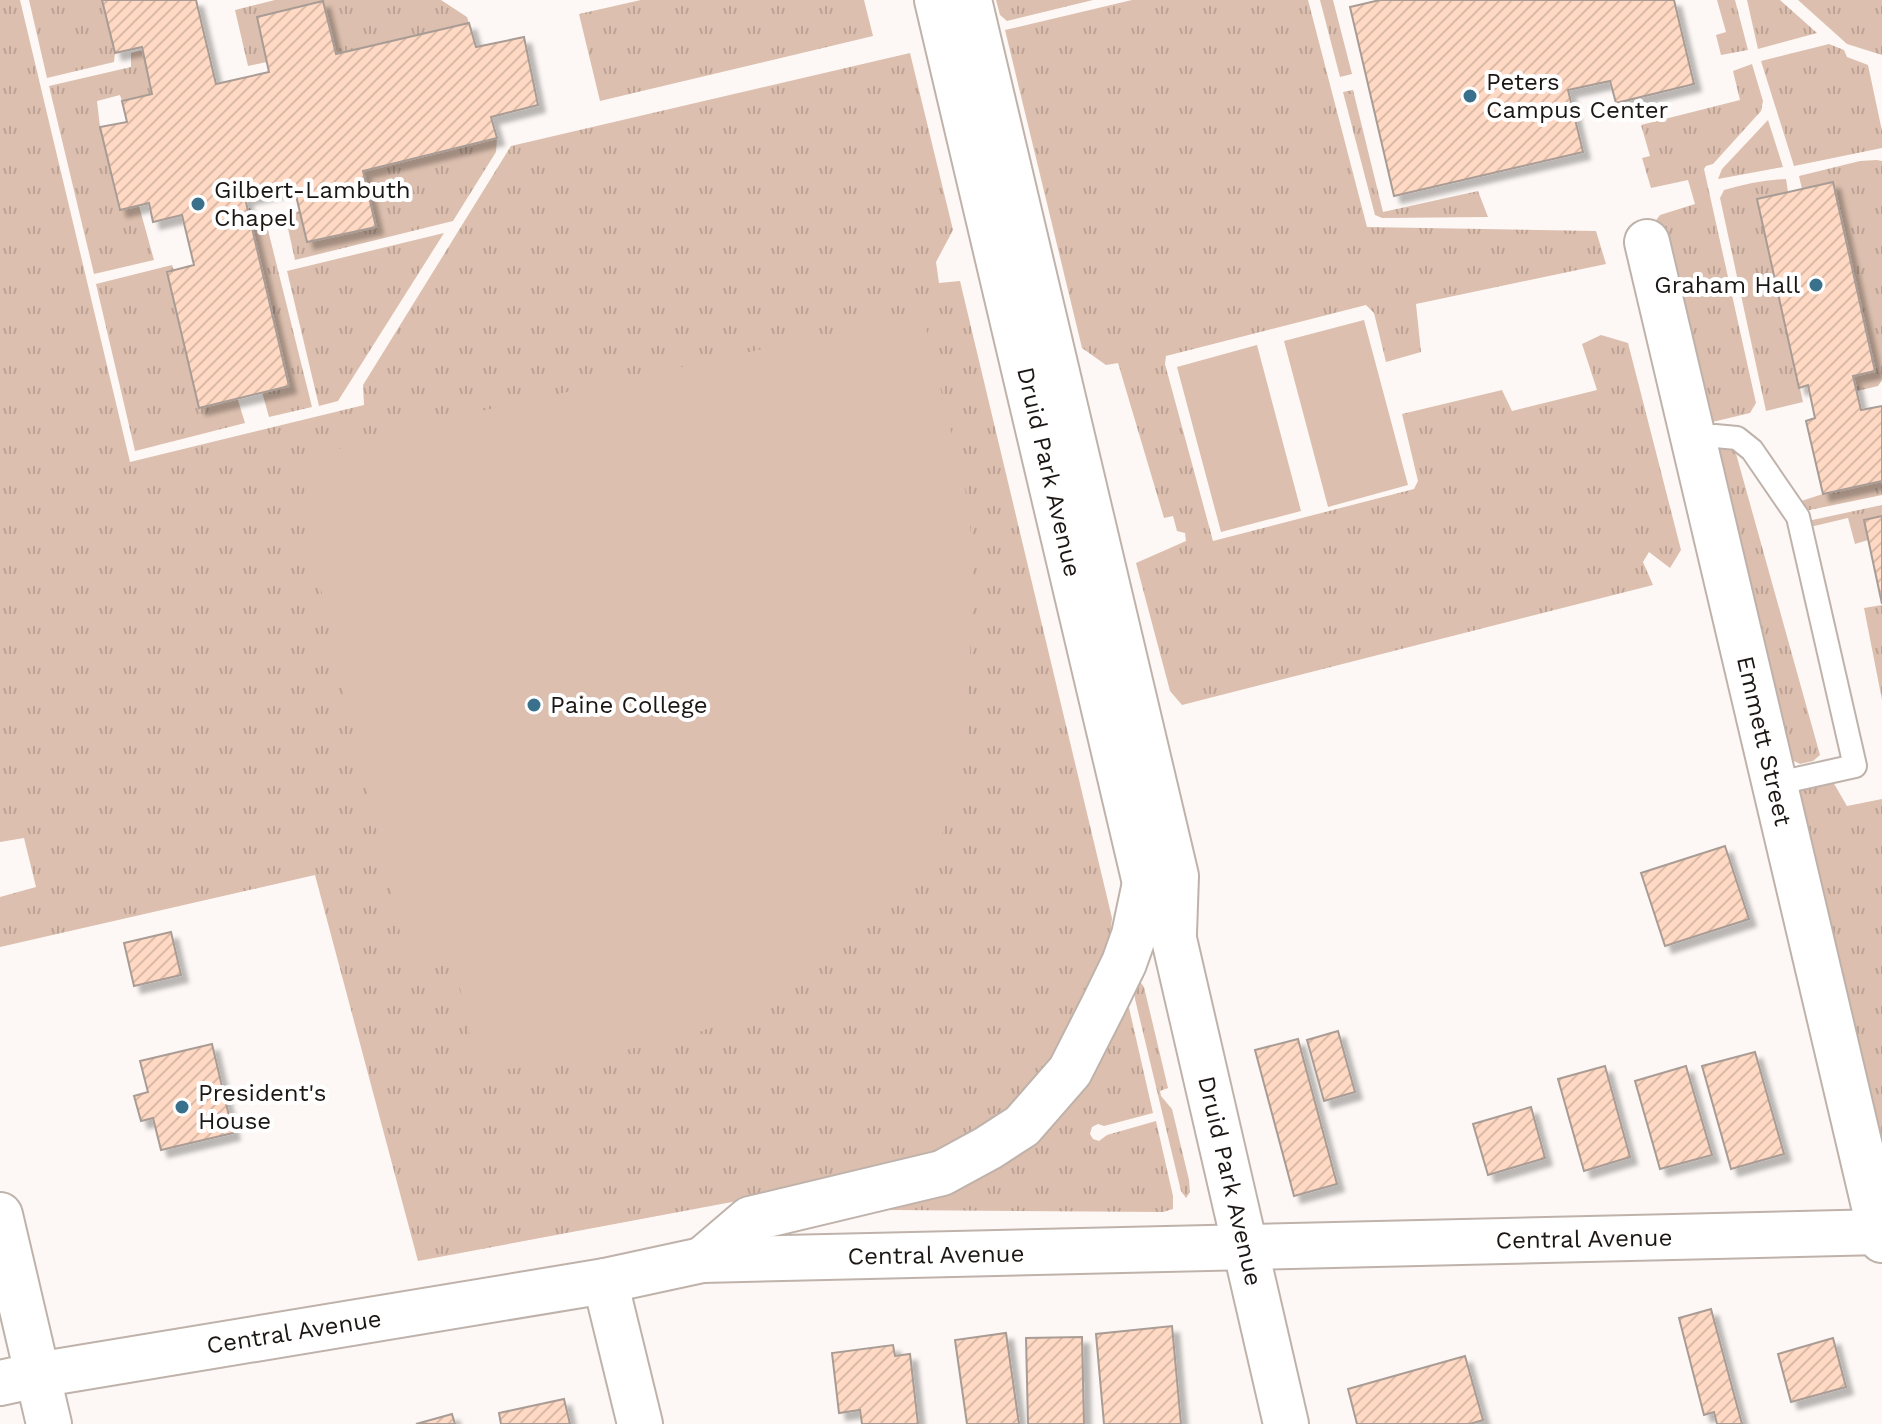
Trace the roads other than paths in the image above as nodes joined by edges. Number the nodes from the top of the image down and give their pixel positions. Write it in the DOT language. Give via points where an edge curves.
graph roads {
  1 [pos="937,0"];
  2 [pos="969,0"];
  3 [pos="1647,242"];
  4 [pos="1693,440"];
  5 [pos="1774,784"];
  6 [pos="1145,883"];
  7 [pos="1174,939"];
  8 [pos="0,1215"];
  9 [pos="1881,1235"];
  10 [pos="1246,1247"];
  11 [pos="702,1260"];
  12 [pos="605,1281"];
  13 [pos="18,1379"];
  14 [pos="49,1424"];
  15 [pos="640,1424"];
  16 [pos="1286,1424"];
  1 -- 6 [label="street, Druid Park Avenue"];
  2 -- 7 [label="street, Druid Park Avenue" via="1176,876"];
  3 -- 4 [label="street, Emmett Street"];
  4 -- 5 [label="street, Emmett Street"];
  4 -- 5 [label="lane" via="1737,438 1752,450 1798,517 1855,766"];
  5 -- 9 [label="street, Emmett Street"];
  6 -- 7 [label="street, Druid Park Avenue"];
  6 -- 11 [label="street" via="1134,935 1097,1018 1070,1071 1022,1126 942,1173 750,1219"];
  7 -- 10 [label="street, Druid Park Avenue"];
  8 -- 13 [label="street"];
  9 -- 10 [label="street, Central Avenue"];
  10 -- 11 [label="street, Central Avenue"];
  10 -- 16 [label="street, Druid Park Avenue"];
  11 -- 12 [label="street, Central Avenue"];
  12 -- 13 [label="street, Central Avenue"];
  12 -- 15 [label="street"];
  13 -- 14 [label="street"];
}
